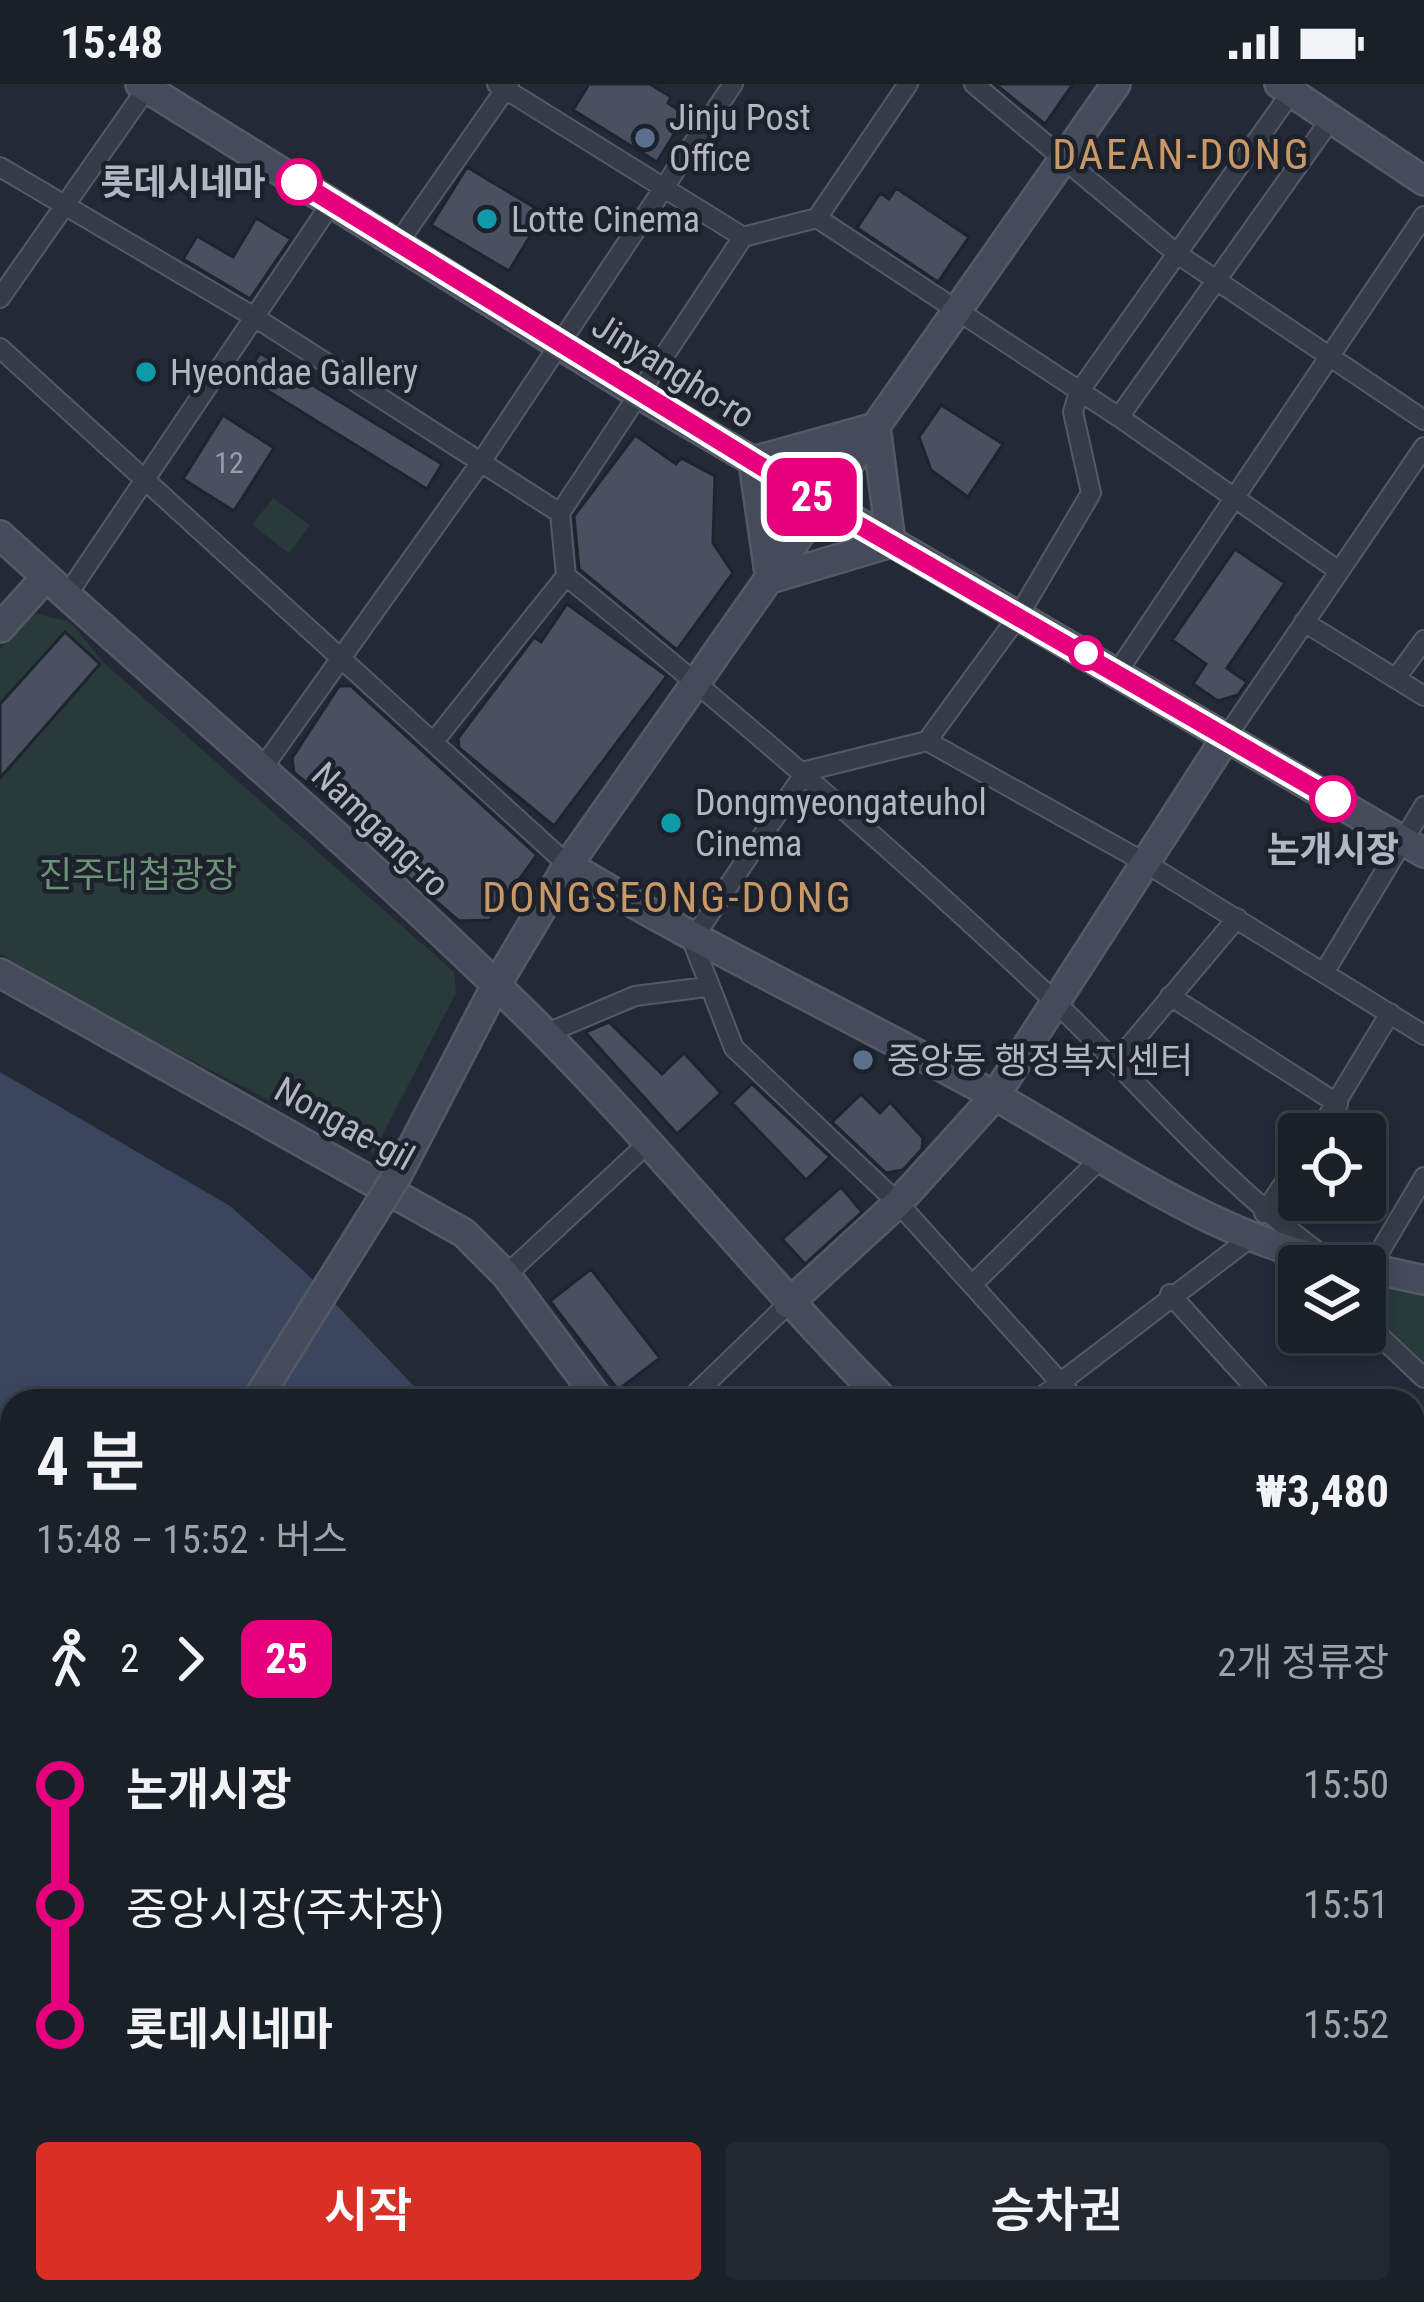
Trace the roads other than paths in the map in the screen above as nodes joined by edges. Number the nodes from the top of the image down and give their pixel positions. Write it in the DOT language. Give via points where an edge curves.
graph roads {
  1 [pos="733,84"];
  2 [pos="908,84"];
  3 [pos="974,84"];
  4 [pos="1117,84"];
  5 [pos="146,85"];
  6 [pos="504,86"];
  7 [pos="1289,87"];
  8 [pos="1331,119"];
  9 [pos="1066,158"];
  10 [pos="0,167"];
  11 [pos="1424,181"];
  12 [pos="664,186"];
  13 [pos="332,202"];
  14 [pos="65,206"];
  15 [pos="1424,215"];
  16 [pos="818,218"];
  17 [pos="743,237"];
  18 [pos="398,243"];
  19 [pos="1176,254"];
  20 [pos="1220,280"];
  21 [pos="0,298"];
  22 [pos="956,311"];
  23 [pos="256,318"];
  24 [pos="559,342"];
  25 [pos="0,348"];
  26 [pos="1328,354"];
  27 [pos="1079,392"];
  28 [pos="640,395"];
  29 [pos="1119,417"];
  30 [pos="1424,420"];
  31 [pos="876,427"];
  32 [pos="1421,456"];
  33 [pos="753,461"];
  34 [pos="481,462"];
  35 [pos="147,481"];
  36 [pos="1233,497"];
  37 [pos="824,505"];
  38 [pos="560,513"];
  39 [pos="0,535"];
  40 [pos="892,544"];
  41 [pos="1339,571"];
  42 [pos="566,576"];
  43 [pos="770,579"];
  44 [pos="56,586"];
  45 [pos="1019,615"];
  46 [pos="1304,622"];
  47 [pos="0,628"];
  48 [pos="1424,640"];
  49 [pos="343,657"];
  50 [pos="1118,671"];
  51 [pos="1396,678"];
  52 [pos="694,680"];
  53 [pos="1424,696"];
  54 [pos="1227,736"];
  55 [pos="435,740"];
  56 [pos="927,741"];
  57 [pos="264,766"];
  58 [pos="806,771"];
  59 [pos="1424,806"];
  60 [pos="1414,847"];
  61 [pos="1144,862"];
  62 [pos="568,865"];
  63 [pos="1237,918"];
  64 [pos="692,940"];
  65 [pos="1325,971"];
  66 [pos="0,973"];
  67 [pos="495,987"];
  68 [pos="706,987"];
  69 [pos="1170,996"];
  70 [pos="1055,1002"];
  71 [pos="1390,1013"];
  72 [pos="545,1034"];
  73 [pos="1424,1035"];
  74 [pos="1116,1062"];
  75 [pos="994,1096"];
  76 [pos="1338,1104"];
  77 [pos="1332,1113"];
  78 [pos="647,1144"];
  79 [pos="1100,1159"];
  80 [pos="1424,1177"];
  81 [pos="1278,1194"];
  82 [pos="898,1203"];
  83 [pos="1259,1224"];
  84 [pos="1305,1245"];
  85 [pos="1368,1245"];
  86 [pos="1386,1273"];
  87 [pos="506,1274"];
  88 [pos="1424,1280"];
  89 [pos="972,1286"];
  90 [pos="1170,1294"];
  91 [pos="788,1304"];
  92 [pos="1386,1342"];
  93 [pos="1424,1378"];
  94 [pos="1059,1382"];
  95 [pos="264,1389"];
  96 [pos="591,1389"];
  97 [pos="700,1389"];
  98 [pos="874,1389"];
  99 [pos="1051,1389"];
  100 [pos="1066,1389"];
  101 [pos="1256,1389"];
  1 -- 12 [label="street"];
  2 -- 16 [label="street"];
  3 -- 9 [label="street"];
  4 -- 9 [label="street"];
  5 -- 13 [label="street, Jinyangho-ro"];
  5 -- 14 [label="street"];
  6 -- 12 [label="street"];
  6 -- 18 [label="street"];
  7 -- 8 [label="street"];
  7 -- 19 [label="street"];
  8 -- 11 [label="street"];
  8 -- 20 [label="street"];
  9 -- 19 [label="street"];
  9 -- 22 [label="street"];
  10 -- 14 [label="street"];
  12 -- 17 [label="street"];
  12 -- 24 [label="street"];
  13 -- 18 [label="street, Jinyangho-ro"];
  13 -- 23 [label="street"];
  14 -- 21 [label="street"];
  14 -- 23 [label="street"];
  15 -- 26 [label="street"];
  16 -- 17 [label="street"];
  16 -- 22 [label="street"];
  17 -- 28 [label="street"];
  18 -- 24 [label="street, Jinyangho-ro"];
  19 -- 20 [label="street"];
  19 -- 27 [label="street"];
  20 -- 26 [label="street"];
  20 -- 29 [label="street"];
  22 -- 27 [label="street"];
  22 -- 31 [label="street"];
  23 -- 34 [label="street"];
  23 -- 35 [label="street"];
  24 -- 28 [label="street, Jinyangho-ro"];
  24 -- 34 [label="street"];
  25 -- 35 [label="street"];
  26 -- 30 [label="street"];
  26 -- 36 [label="street"];
  27 -- 29 [label="street"];
  27 -- 45 [label="street" via="1073,412 1091,494"];
  28 -- 33 [label="street, Jinyangho-ro"];
  28 -- 38 [label="street"];
  29 -- 36 [label="street"];
  31 -- 33 [label="street"];
  31 -- 37 [label="street"];
  31 -- 40 [label="street"];
  32 -- 41 [label="street"];
  33 -- 37 [label="street, Jinyangho-ro"];
  33 -- 43 [label="street"];
  34 -- 38 [label="street"];
  34 -- 49 [label="street"];
  35 -- 44 [label="street"];
  35 -- 49 [label="street"];
  36 -- 41 [label="street"];
  36 -- 50 [label="street"];
  37 -- 40 [label="street, Jinyangho-ro"];
  37 -- 43 [label="street"];
  38 -- 42 [label="street"];
  39 -- 44 [label="street, Namgang-ro"];
  40 -- 43 [label="street"];
  40 -- 45 [label="street, Jinyangho-ro"];
  41 -- 46 [label="street"];
  42 -- 52 [label="street"];
  42 -- 55 [label="street"];
  43 -- 52 [label="street"];
  44 -- 47 [label="street"];
  44 -- 57 [label="street, Namgang-ro"];
  45 -- 50 [label="street, Jinyangho-ro"];
  45 -- 56 [label="street"];
  46 -- 51 [label="street"];
  46 -- 54 [label="street"];
  48 -- 51 [label="street"];
  49 -- 55 [label="street"];
  49 -- 57 [label="street"];
  50 -- 54 [label="street, Jinyangho-ro"];
  51 -- 53 [label="street"];
  52 -- 58 [label="street"];
  52 -- 62 [label="street"];
  54 -- 60 [label="street, Jinyangho-ro"];
  54 -- 61 [label="street"];
  55 -- 62 [label="street"];
  56 -- 58 [label="street"];
  56 -- 61 [label="street"];
  57 -- 67 [label="street, Namgang-ro"];
  58 -- 64 [label="street"];
  58 -- 70 [label="street"];
  59 -- 60 [label="street"];
  60 -- 65 [label="street"];
  61 -- 63 [label="street"];
  61 -- 70 [label="street"];
  62 -- 64 [label="street"];
  62 -- 67 [label="street"];
  63 -- 65 [label="street"];
  63 -- 69 [label="street"];
  64 -- 68 [label="street"];
  64 -- 75 [label="street"];
  65 -- 71 [label="street"];
  66 -- 87 [label="street, Nongae-gil" via="431,1212"];
  67 -- 72 [label="street, Namgang-ro"];
  67 -- 95 [label="street, bridge" via="398,1174"];
  68 -- 72 [label="street" via="634,996"];
  68 -- 82 [label="street" via="734,1048"];
  69 -- 74 [label="street"];
  69 -- 76 [label="street"];
  70 -- 74 [label="street"];
  70 -- 75 [label="street"];
  71 -- 73 [label="street"];
  71 -- 76 [label="street"];
  72 -- 78 [label="street, Namgang-ro"];
  74 -- 83 [label="street"];
  75 -- 79 [label="street"];
  75 -- 82 [label="street"];
  76 -- 77 [label="street"];
  78 -- 87 [label="street"];
  78 -- 91 [label="street, Namgang-ro"];
  79 -- 83 [label="street" via="1159,1193"];
  79 -- 89 [label="street"];
  80 -- 85 [label="street"];
  81 -- 83 [label="street"];
  82 -- 89 [label="street"];
  82 -- 91 [label="street"];
  83 -- 84 [label="street"];
  83 -- 90 [label="street"];
  86 -- 88 [label="street"];
  87 -- 96 [label="street, Nongae-gil"];
  89 -- 94 [label="street"];
  90 -- 94 [label="street"];
  90 -- 101 [label="street"];
  91 -- 97 [label="street"];
  91 -- 98 [label="street, Namgang-ro"];
  92 -- 93 [label="street"];
  94 -- 99 [label="street"];
  94 -- 100 [label="street"];
}
